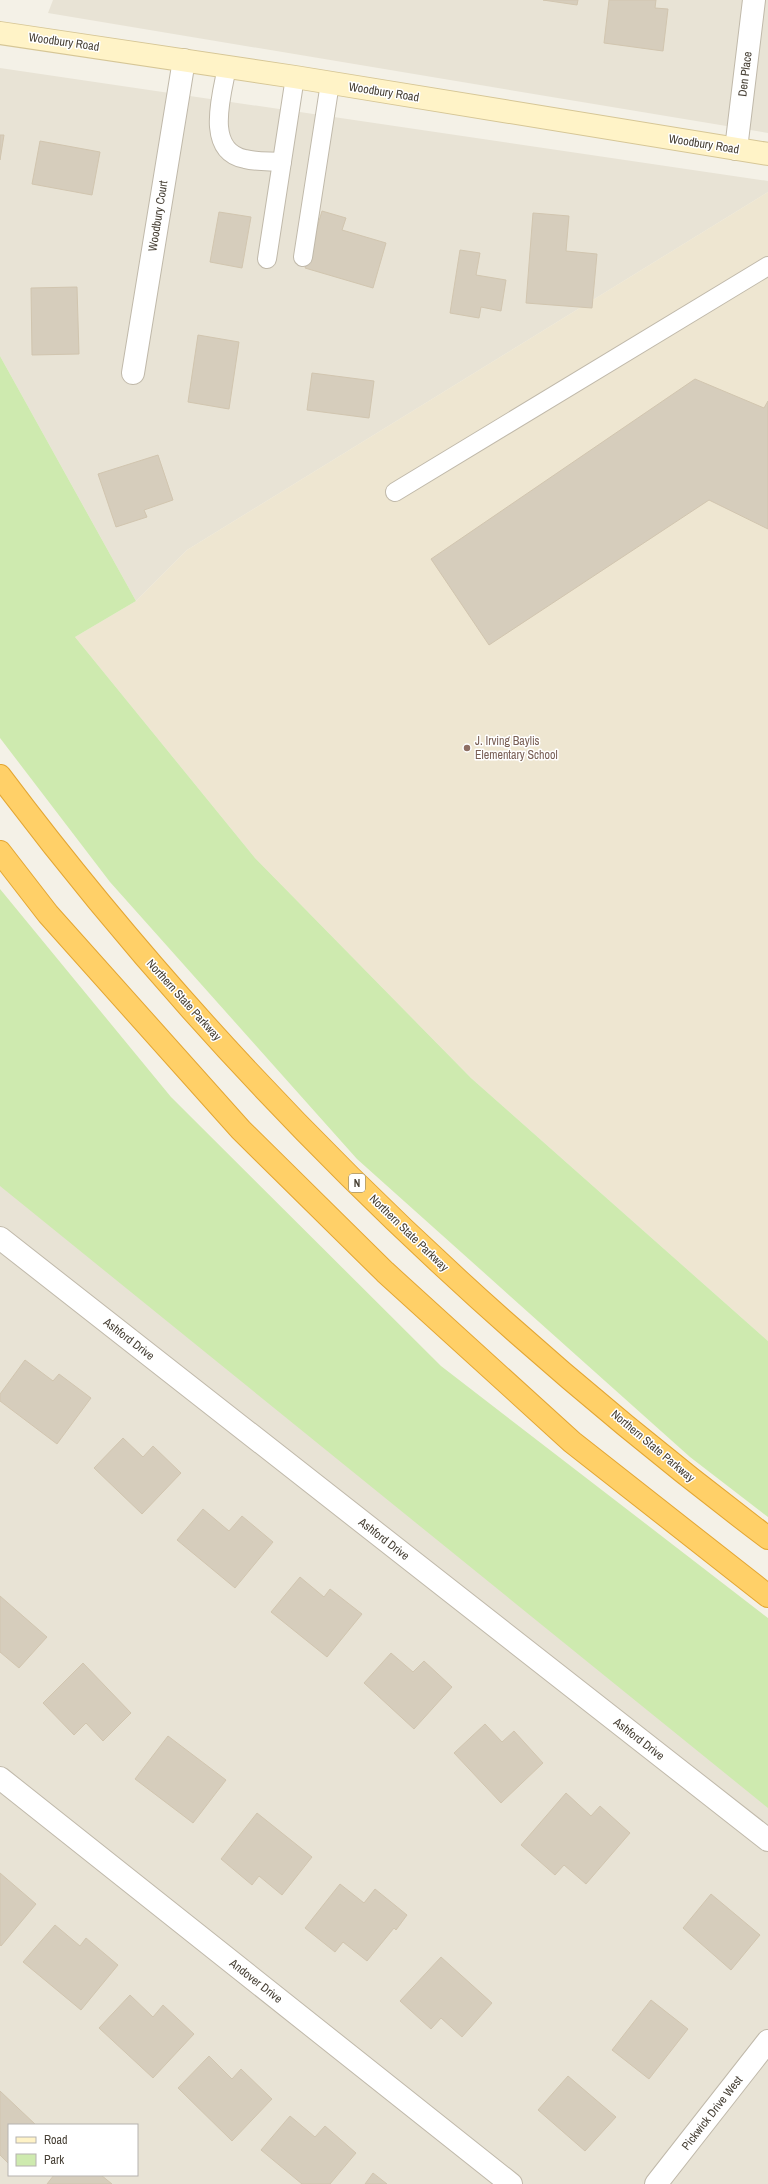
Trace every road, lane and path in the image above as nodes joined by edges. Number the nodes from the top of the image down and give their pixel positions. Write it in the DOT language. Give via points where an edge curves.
graph roads {
  1 [pos="754,0"];
  2 [pos="0,32"];
  3 [pos="184,60"];
  4 [pos="227,67"];
  5 [pos="295,77"];
  6 [pos="330,83"];
  7 [pos="736,149"];
  8 [pos="768,154"];
  9 [pos="282,162"];
  10 [pos="303,257"];
  11 [pos="267,259"];
  12 [pos="768,266"];
  13 [pos="133,373"];
  14 [pos="395,492"];
  15 [pos="0,776"];
  16 [pos="0,852"];
  17 [pos="0,1238"];
  18 [pos="768,1538"];
  19 [pos="768,1596"];
  20 [pos="0,1778"];
  21 [pos="768,1840"];
  22 [pos="768,2041"];
  23 [pos="511,2184"];
  24 [pos="656,2184"];
  1 -- 7 [label="street, Den Place"];
  2 -- 3 [label="main road, Woodbury Road"];
  3 -- 4 [label="main road, Woodbury Road"];
  3 -- 13 [label="street, Woodbury Court"];
  4 -- 5 [label="main road, Woodbury Road"];
  4 -- 9 [label="lane" via="218,125 223,143 231,153 244,159"];
  5 -- 6 [label="main road, Woodbury Road"];
  5 -- 9 [label="lane"];
  6 -- 7 [label="main road, Woodbury Road"];
  6 -- 10 [label="lane"];
  7 -- 8 [label="main road, Woodbury Road"];
  9 -- 11 [label="lane"];
  12 -- 14 [label="lane"];
  15 -- 18 [label="highway, Northern State Parkway / N" via="104,909 183,1001 306,1133 432,1256 562,1371 713,1496"];
  16 -- 19 [label="highway" via="48,914 241,1130 385,1272 572,1442"];
  17 -- 21 [label="street, Ashford Drive"];
  20 -- 23 [label="street, Andover Drive"];
  22 -- 24 [label="street, Pickwick Drive West"];
}
